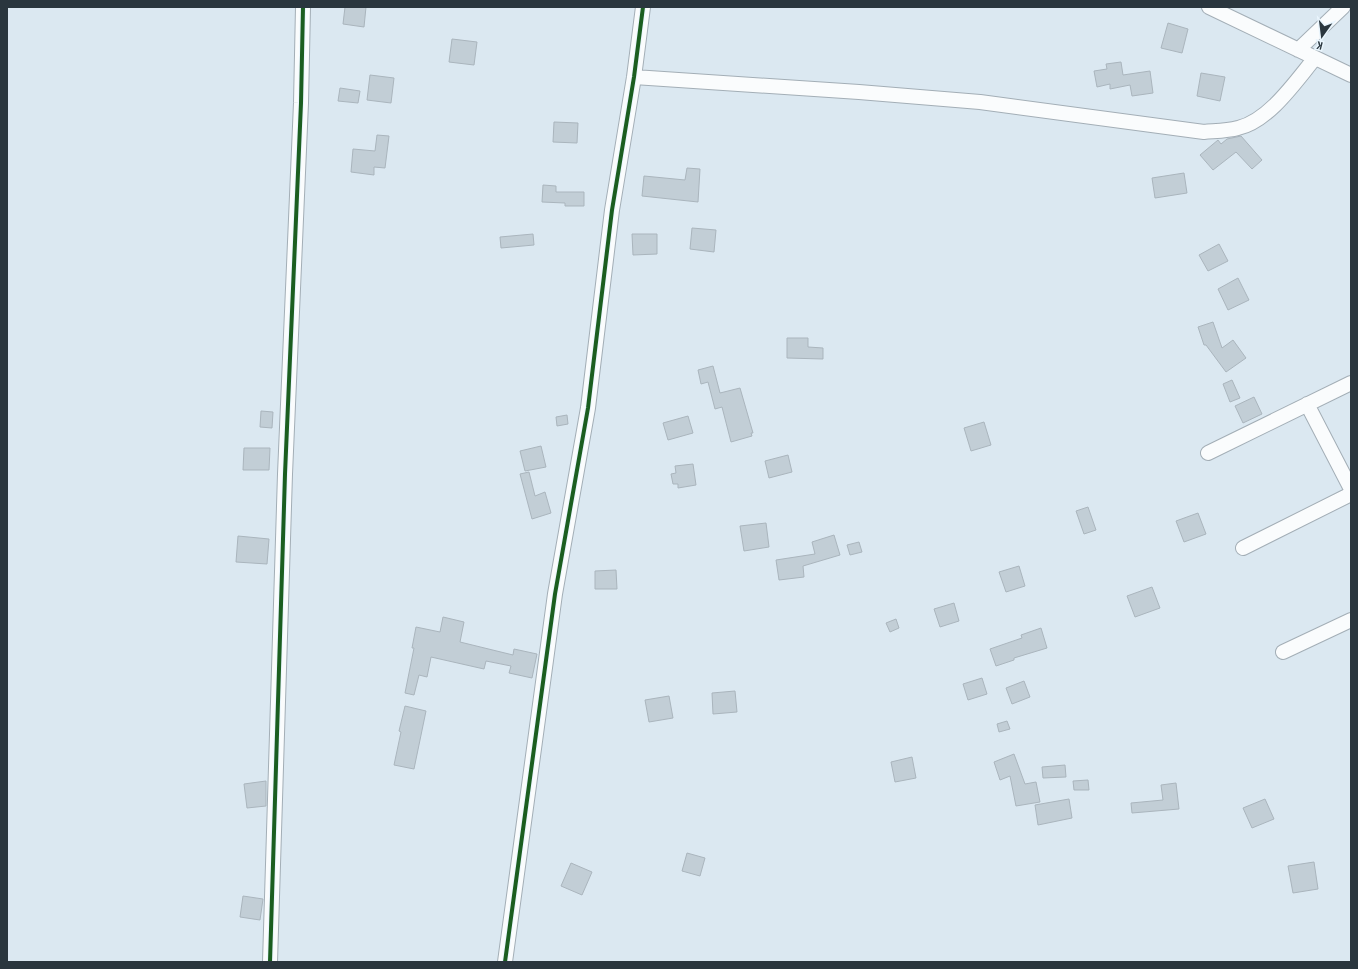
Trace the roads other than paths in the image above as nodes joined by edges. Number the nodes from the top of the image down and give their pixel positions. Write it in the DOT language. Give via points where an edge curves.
graph roads {
  1 [pos="303,7"];
  2 [pos="643,7"];
  3 [pos="1209,7"];
  4 [pos="1343,7"];
  5 [pos="1298,50"];
  6 [pos="1315,58"];
  7 [pos="1351,75"];
  8 [pos="634,77"];
  9 [pos="1351,383"];
  10 [pos="1307,404"];
  11 [pos="1208,453"];
  12 [pos="1351,489"];
  13 [pos="1351,494"];
  14 [pos="1243,548"];
  15 [pos="1351,620"];
  16 [pos="1283,652"];
  17 [pos="272,935"];
  18 [pos="270,962"];
  19 [pos="281,962"];
  20 [pos="505,962"];
  1 -- 17 [label="street" via="285,474"];
  2 -- 8 [label="street"];
  3 -- 5 [label="street"];
  4 -- 5 [label="street"];
  5 -- 6 [label="street"];
  6 -- 7 [label="street"];
  6 -- 8 [label="street" via="1288,92 1261,117 1239,128 1204,132 980,102"];
  8 -- 20 [label="street" via="612,210 588,408 555,594"];
  9 -- 10 [label="street"];
  10 -- 11 [label="street"];
  10 -- 12 [label="street"];
  13 -- 14 [label="street"];
  15 -- 16 [label="street"];
  17 -- 18 [label="street"];
  17 -- 19 [label="street"];
}
